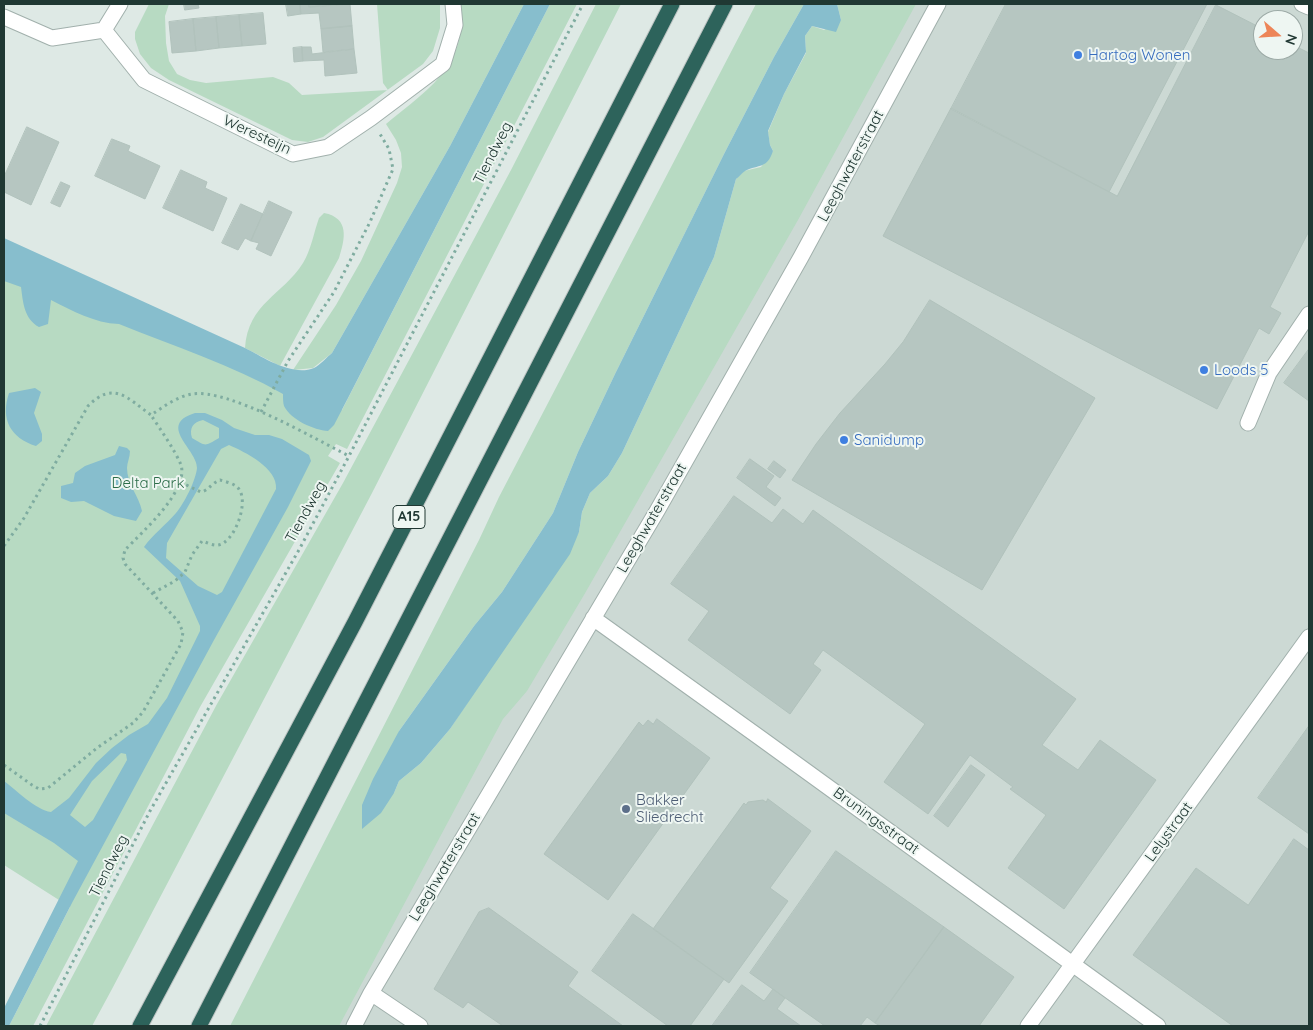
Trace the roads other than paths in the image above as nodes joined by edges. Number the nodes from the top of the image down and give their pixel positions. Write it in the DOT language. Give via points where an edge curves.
graph roads {
  1 [pos="120,4"];
  2 [pos="453,4"];
  3 [pos="672,4"];
  4 [pos="724,4"];
  5 [pos="938,4"];
  6 [pos="1302,4"];
  7 [pos="1309,7"];
  8 [pos="4,17"];
  9 [pos="104,30"];
  10 [pos="1309,314"];
  11 [pos="1248,423"];
  12 [pos="593,618"];
  13 [pos="1309,637"];
  14 [pos="1073,965"];
  15 [pos="371,994"];
  16 [pos="140,1026"];
  17 [pos="199,1026"];
  18 [pos="354,1026"];
  19 [pos="420,1026"];
  20 [pos="1028,1026"];
  21 [pos="1158,1026"];
  1 -- 9 [label="street"];
  2 -- 9 [label="street, Weresteijn" via="455,25 443,64 328,147 292,154 144,80"];
  3 -- 16 [label="highway, A15" via="355,622"];
  4 -- 17 [label="highway"];
  5 -- 12 [label="street, Leeghwaterstraat" via="802,257"];
  6 -- 7 [label="street"];
  8 -- 9 [label="street" via="52,38"];
  10 -- 11 [label="street" via="1269,373"];
  12 -- 14 [label="street, Bruningsstraat"];
  12 -- 15 [label="street, Leeghwaterstraat"];
  13 -- 14 [label="street, Lelystraat"];
  14 -- 20 [label="street, Lelystraat"];
  14 -- 21 [label="street, Bruningsstraat"];
  15 -- 18 [label="street, Leeghwaterstraat"];
  15 -- 19 [label="street"];
}
